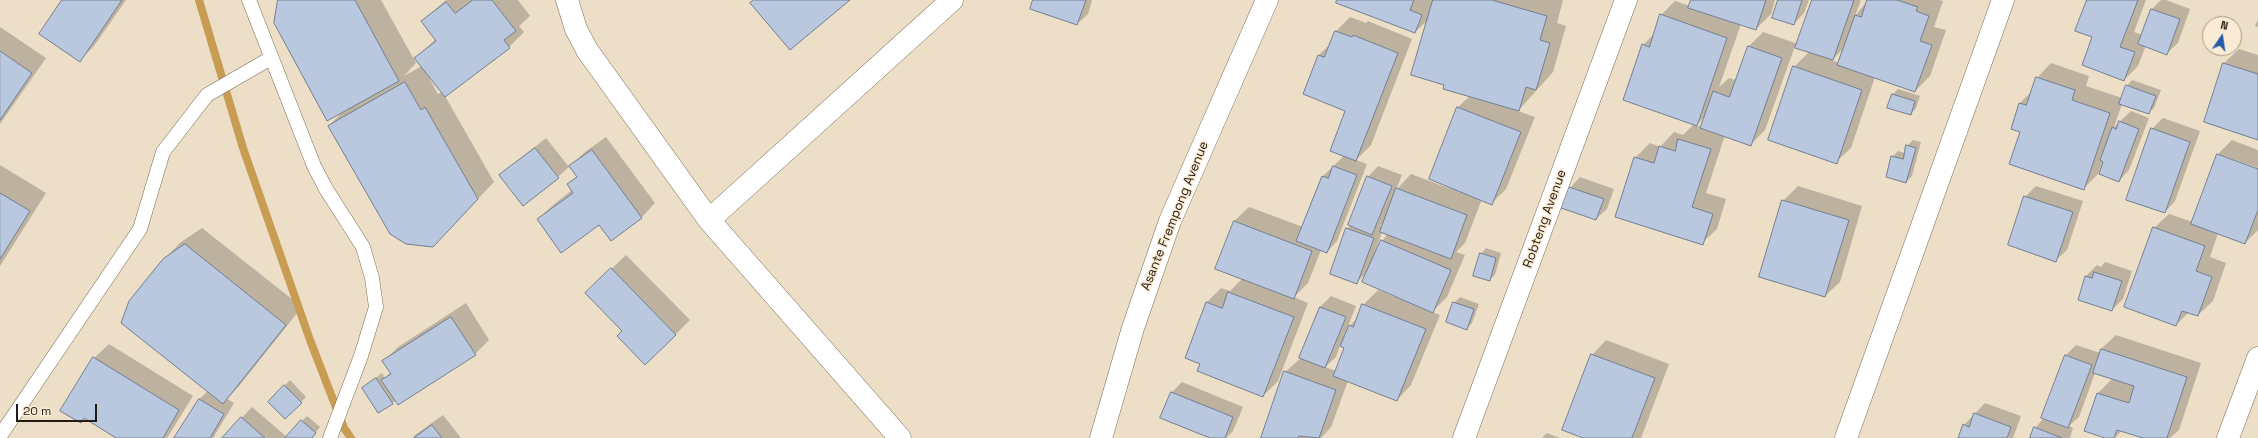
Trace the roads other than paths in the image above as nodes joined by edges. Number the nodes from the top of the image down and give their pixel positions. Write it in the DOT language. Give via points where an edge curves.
graph roads {
  1 [pos="249,0"];
  2 [pos="567,0"];
  3 [pos="952,0"];
  4 [pos="1268,0"];
  5 [pos="1626,0"];
  6 [pos="2003,0"];
  7 [pos="271,58"];
  8 [pos="709,220"];
  9 [pos="2258,358"];
  10 [pos="0,436"];
  11 [pos="330,438"];
  12 [pos="900,438"];
  13 [pos="1101,438"];
  14 [pos="1464,438"];
  15 [pos="1846,438"];
  16 [pos="2228,438"];
  1 -- 7 [label="lane"];
  2 -- 8 [label="street" via="576,29 587,50"];
  3 -- 8 [label="street"];
  4 -- 13 [label="street, Asante Frempong Avenue" via="1170,221 1133,328"];
  5 -- 14 [label="street, Robteng Avenue"];
  6 -- 15 [label="street"];
  7 -- 10 [label="lane" via="207,95 163,152 140,229"];
  7 -- 11 [label="lane" via="314,166 326,190 363,247 372,278 376,307 361,356"];
  8 -- 12 [label="street"];
  9 -- 16 [label="street"];
}
